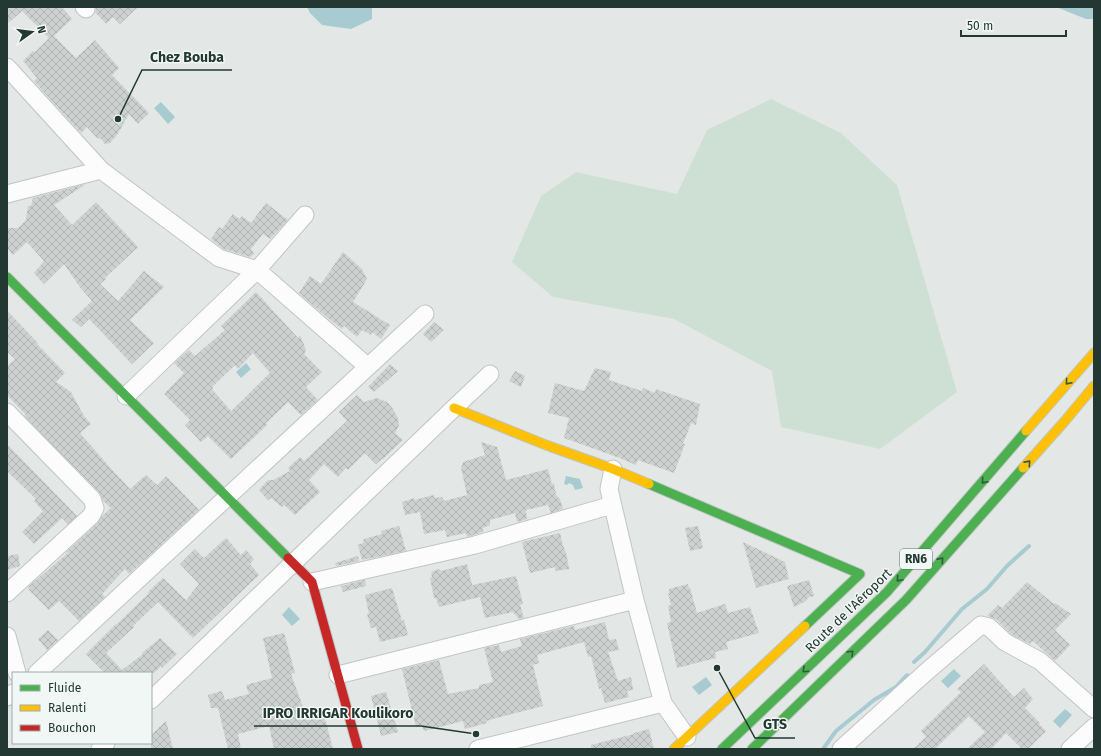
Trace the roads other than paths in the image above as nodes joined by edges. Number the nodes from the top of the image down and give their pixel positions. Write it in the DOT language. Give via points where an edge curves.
graph roads {
  1 [pos="7,67"];
  2 [pos="101,170"];
  3 [pos="7,194"];
  4 [pos="305,215"];
  5 [pos="257,270"];
  6 [pos="7,277"];
  7 [pos="425,314"];
  8 [pos="1094,353"];
  9 [pos="368,367"];
  10 [pos="490,374"];
  11 [pos="1094,386"];
  12 [pos="126,396"];
  13 [pos="454,408"];
  14 [pos="7,412"];
  15 [pos="613,468"];
  16 [pos="227,497"];
  17 [pos="612,505"];
  18 [pos="293,563"];
  19 [pos="312,582"];
  20 [pos="7,593"];
  21 [pos="635,600"];
  22 [pos="7,636"];
  23 [pos="17,672"];
  24 [pos="39,672"];
  25 [pos="338,674"];
  26 [pos="152,699"];
  27 [pos="663,703"];
  28 [pos="1094,709"];
  29 [pos="1094,727"];
  30 [pos="687,737"];
  31 [pos="358,749"];
  32 [pos="478,749"];
  33 [pos="674,749"];
  34 [pos="722,749"];
  35 [pos="752,749"];
  36 [pos="841,749"];
  37 [pos="1070,749"];
  1 -- 2 [label="street"];
  2 -- 3 [label="street"];
  2 -- 5 [label="street" via="219,258"];
  4 -- 5 [label="street"];
  5 -- 9 [label="street"];
  5 -- 12 [label="street"];
  6 -- 12 [label="main road"];
  7 -- 9 [label="street"];
  8 -- 34 [label="main road, Route de l'Aéroport / RN6, one-way" via="887,592"];
  9 -- 16 [label="street"];
  10 -- 13 [label="street"];
  35 -- 11 [label="main road, RN6, one-way" via="906,600"];
  12 -- 16 [label="main road"];
  13 -- 15 [label="main road" via="546,446"];
  13 -- 18 [label="street"];
  14 -- 20 [label="street" via="92,499 95,508 91,516"];
  15 -- 17 [label="street" via="609,489"];
  15 -- 30 [label="main road" via="860,574"];
  16 -- 18 [label="main road"];
  16 -- 24 [label="street"];
  17 -- 19 [label="street" via="475,545"];
  17 -- 21 [label="street"];
  18 -- 19 [label="main road"];
  18 -- 26 [label="street"];
  19 -- 25 [label="main road"];
  21 -- 25 [label="street"];
  21 -- 27 [label="street"];
  22 -- 23 [label="street"];
  25 -- 31 [label="main road"];
  27 -- 30 [label="street"];
  27 -- 32 [label="street"];
  28 -- 36 [label="street" via="1040,661 1005,642 989,627 981,625"];
  29 -- 37 [label="street"];
  30 -- 33 [label="main road"];
}
